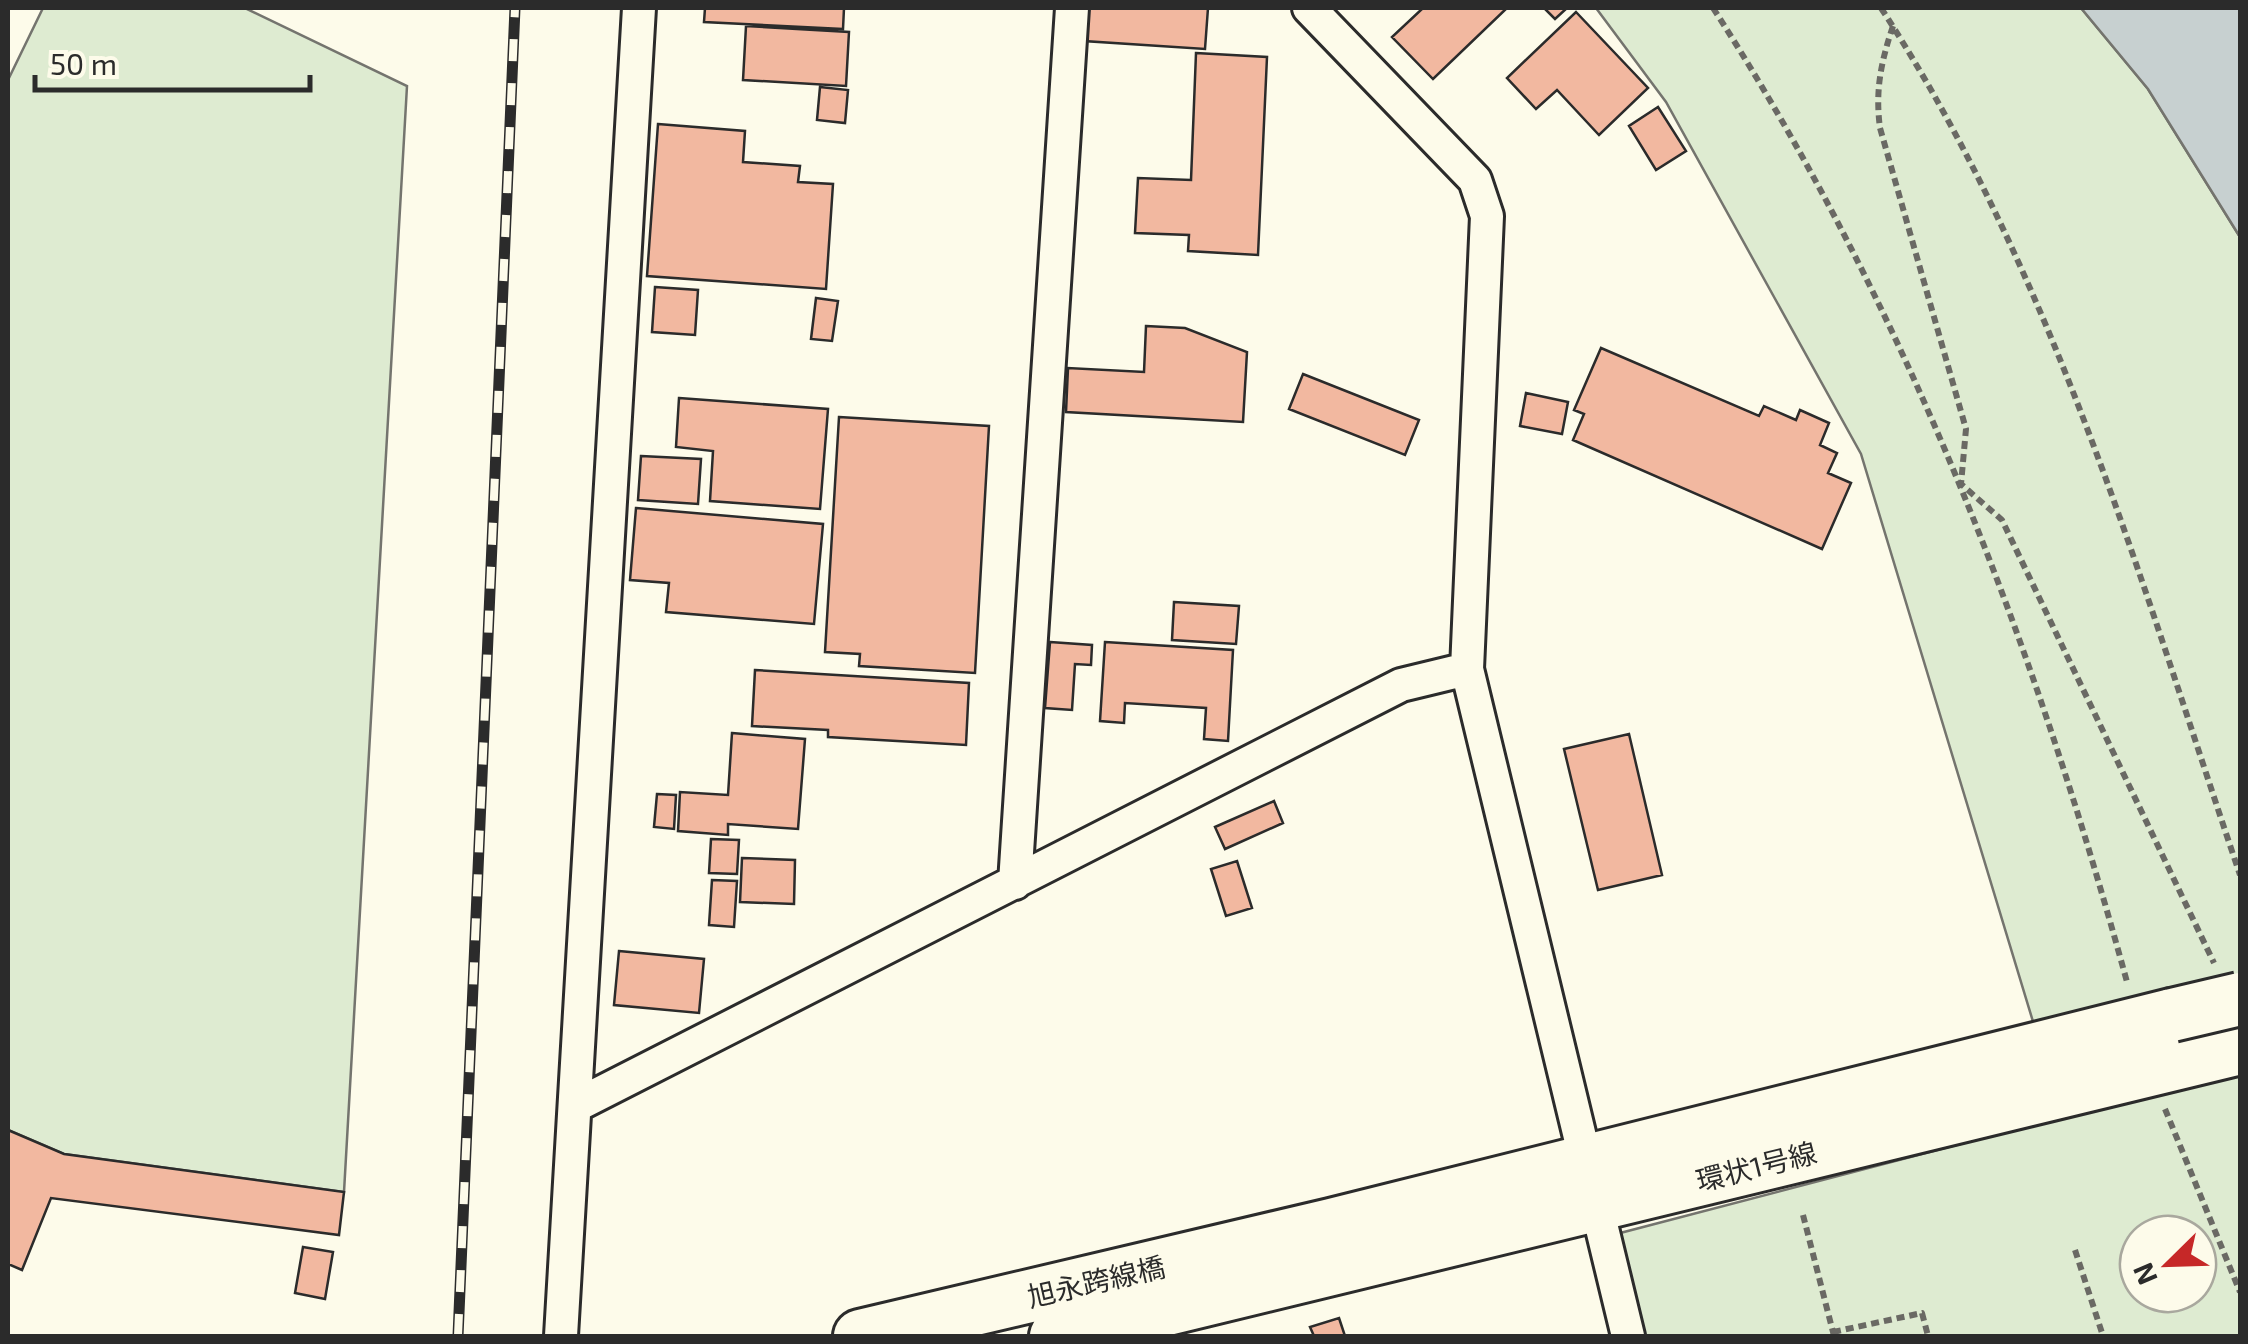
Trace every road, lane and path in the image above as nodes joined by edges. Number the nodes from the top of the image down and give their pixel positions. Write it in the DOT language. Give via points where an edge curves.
graph roads {
  1 [pos="640,8"];
  2 [pos="1072,8"];
  3 [pos="1310,8"];
  4 [pos="1712,8"];
  5 [pos="1881,8"];
  6 [pos="1893,26"];
  7 [pos="1961,484"];
  8 [pos="1468,669"];
  9 [pos="2240,875"];
  10 [pos="1015,883"];
  11 [pos="2229,985"];
  12 [pos="2160,1043"];
  13 [pos="2240,1048"];
  14 [pos="575,1106"];
  15 [pos="1590,1183"];
  16 [pos="1803,1215"];
  17 [pos="1332,1247"];
  18 [pos="2075,1250"];
  19 [pos="2240,1292"];
  20 [pos="1834,1334"];
  21 [pos="561,1336"];
  22 [pos="860,1336"];
  23 [pos="1056,1336"];
  24 [pos="1628,1336"];
  25 [pos="1928,1336"];
  26 [pos="2103,1336"];
  1 -- 14 [label="street"];
  2 -- 10 [label="street"];
  3 -- 8 [label="street" via="1475,180 1487,216"];
  4 -- 7 [label="path" via="1860,265"];
  5 -- 6 [label="path"];
  6 -- 7 [label="path" via="1878,71 1880,128 1966,429"];
  6 -- 9 [label="path" via="2032,289 2096,451"];
  7 -- 11 [label="path" via="2002,520"];
  7 -- 12 [label="path"];
  8 -- 10 [label="street" via="1401,684"];
  8 -- 15 [label="street"];
  10 -- 14 [label="street"];
  11 -- 12 [label="main road, bridge"];
  12 -- 13 [label="main road"];
  12 -- 15 [label="main road, 環状1号線"];
  12 -- 19 [label="path"];
  14 -- 21 [label="street"];
  15 -- 17 [label="main road, 環状1号線"];
  15 -- 24 [label="street"];
  16 -- 20 [label="path"];
  17 -- 22 [label="main road, 旭永跨線橋"];
  17 -- 23 [label="main road, 旭永跨線橋"];
  18 -- 26 [label="path"];
  20 -- 25 [label="path" via="1922,1313"];
}
